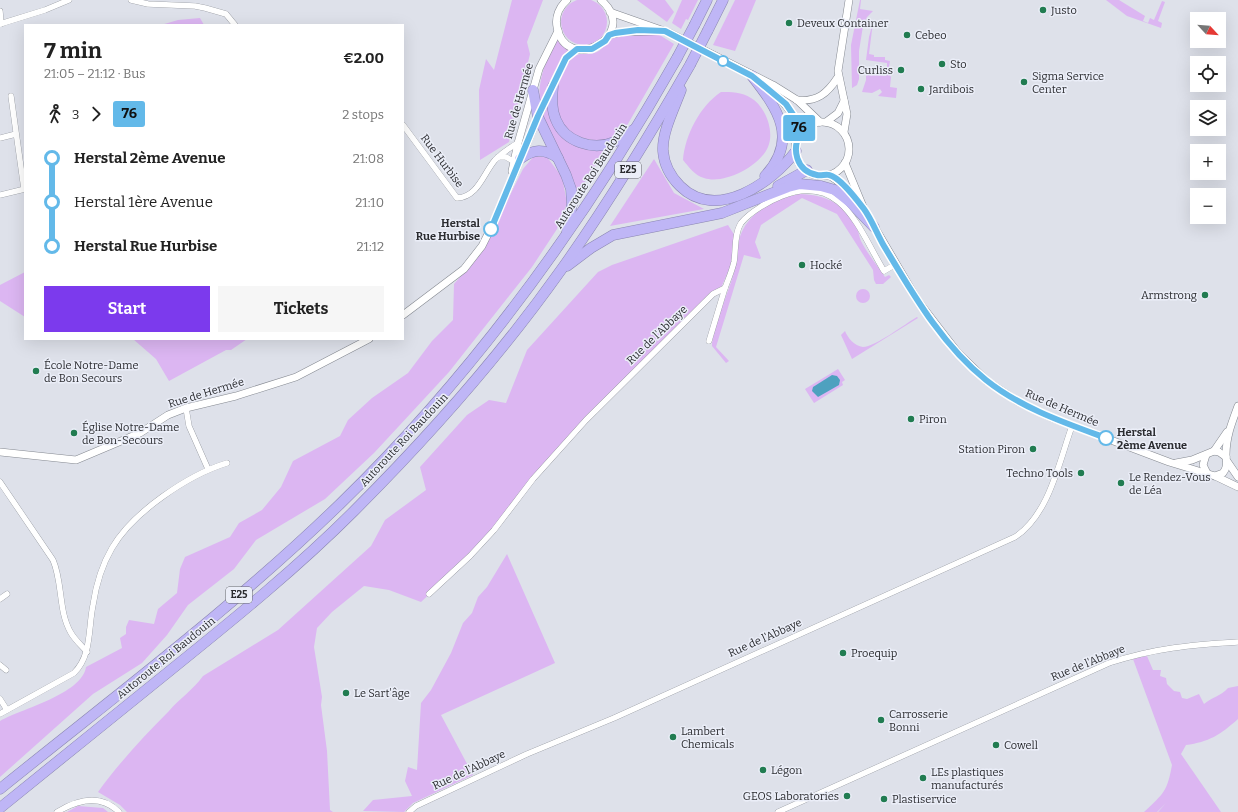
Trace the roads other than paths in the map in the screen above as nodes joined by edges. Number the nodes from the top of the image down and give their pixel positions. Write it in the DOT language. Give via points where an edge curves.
graph roads {
  1 [pos="69,0"];
  2 [pos="131,0"];
  3 [pos="567,0"];
  4 [pos="601,0"];
  5 [pos="707,0"];
  6 [pos="723,0"];
  7 [pos="849,0"];
  8 [pos="0,11"];
  9 [pos="610,12"];
  10 [pos="0,24"];
  11 [pos="234,24"];
  12 [pos="558,31"];
  13 [pos="665,31"];
  14 [pos="609,35"];
  15 [pos="577,49"];
  16 [pos="690,65"];
  17 [pos="752,76"];
  18 [pos="838,77"];
  19 [pos="553,86"];
  20 [pos="533,90"];
  21 [pos="11,96"];
  22 [pos="796,100"];
  23 [pos="844,100"];
  24 [pos="538,116"];
  25 [pos="823,122"];
  26 [pos="404,126"];
  27 [pos="637,126"];
  28 [pos="801,132"];
  29 [pos="844,132"];
  30 [pos="16,134"];
  31 [pos="0,138"];
  32 [pos="518,143"];
  33 [pos="796,151"];
  34 [pos="498,157"];
  35 [pos="558,158"];
  36 [pos="517,160"];
  37 [pos="845,163"];
  38 [pos="807,170"];
  39 [pos="830,175"];
  40 [pos="24,183"];
  41 [pos="24,189"];
  42 [pos="750,190"];
  43 [pos="0,195"];
  44 [pos="749,203"];
  45 [pos="864,209"];
  46 [pos="874,227"];
  47 [pos="565,238"];
  48 [pos="896,264"];
  49 [pos="561,271"];
  50 [pos="725,288"];
  51 [pos="404,314"];
  52 [pos="367,340"];
  53 [pos="709,341"];
  54 [pos="1238,406"];
  55 [pos="186,408"];
  56 [pos="1072,426"];
  57 [pos="1230,428"];
  58 [pos="1214,451"];
  59 [pos="0,452"];
  60 [pos="1206,455"];
  61 [pos="1227,459"];
  62 [pos="227,463"];
  63 [pos="1175,463"];
  64 [pos="208,469"];
  65 [pos="1207,473"];
  66 [pos="1215,476"];
  67 [pos="1238,477"];
  68 [pos="0,482"];
  69 [pos="1238,487"];
  70 [pos="6,594"];
  71 [pos="429,594"];
  72 [pos="0,599"];
  73 [pos="1238,642"];
  74 [pos="87,652"];
  75 [pos="0,665"];
  76 [pos="6,670"];
  77 [pos="0,699"];
  78 [pos="7,710"];
  79 [pos="0,714"];
  80 [pos="0,788"];
  81 [pos="0,808"];
  82 [pos="56,812"];
  83 [pos="119,812"];
  84 [pos="409,812"];
  85 [pos="778,812"];
  1 -- 10 [label="street"];
  2 -- 11 [label="street" via="148,4 205,8 226,14"];
  3 -- 12 [label="street, Rue de Hermée" via="557,15"];
  4 -- 9 [label="street"];
  5 -- 27 [label="highway, Autoroute Roi Baudouin / E25, bridge"];
  6 -- 16 [label="highway, Autoroute Roi Baudouin / E25, bridge"];
  7 -- 18 [label="street" via="838,57"];
  8 -- 10 [label="street"];
  9 -- 13 [label="street"];
  9 -- 14 [label="street" via="612,28"];
  12 -- 15 [label="street" via="565,42"];
  12 -- 20 [label="street, Rue de Hermée" via="543,58"];
  13 -- 14 [label="street" via="638,30"];
  13 -- 17 [label="street"];
  14 -- 15 [label="street" via="599,46"];
  15 -- 19 [label="street, Rue de Hermée" via="566,58"];
  16 -- 42 [label="highway" via="664,140 663,150 668,169 682,188 704,200 720,200"];
  16 -- 49 [label="highway, Autoroute Roi Baudouin / E25" via="611,197"];
  17 -- 22 [label="street" via="773,85"];
  17 -- 28 [label="street" via="786,104"];
  17 -- 42 [label="highway" via="775,106 780,116 783,136 776,162"];
  18 -- 22 [label="street" via="830,90 822,96 809,101"];
  18 -- 23 [label="street"];
  19 -- 24 [label="street, Rue de Hermée"];
  19 -- 27 [label="highway" via="552,105 556,120 564,133 580,143 595,145 614,142"];
  20 -- 24 [label="highway"];
  20 -- 32 [label="street, Rue de Hermée"];
  21 -- 30 [label="street"];
  22 -- 25 [label="street"];
  23 -- 25 [label="street" via="838,113"];
  23 -- 29 [label="street" via="847,114"];
  24 -- 35 [label="highway"];
  24 -- 36 [label="street, Rue de Hermée"];
  25 -- 28 [label="street" via="813,123"];
  25 -- 29 [label="street" via="833,124"];
  26 -- 34 [label="street, Rue Hurbise" via="457,198 470,195 477,188"];
  27 -- 47 [label="highway, Autoroute Roi Baudouin / E25"];
  28 -- 33 [label="street"];
  29 -- 37 [label="street" via="849,147"];
  30 -- 31 [label="street"];
  30 -- 40 [label="street"];
  32 -- 34 [label="street, Rue Hurbise"];
  32 -- 36 [label="street, Rue de Hermée"];
  33 -- 38 [label="street" via="799,162"];
  33 -- 42 [label="highway" via="776,174"];
  34 -- 36 [label="street"];
  35 -- 36 [label="highway" via="538,150 527,153"];
  35 -- 47 [label="highway" via="572,197"];
  36 -- 51 [label="street, Rue de Hermée" via="494,222 476,256 464,269"];
  37 -- 39 [label="street"];
  37 -- 45 [label="street, Rue de Hermée"];
  38 -- 39 [label="street, Rue de Hermée" via="818,175"];
  38 -- 44 [label="highway" via="760,194"];
  39 -- 45 [label="street, Rue de Hermée" via="846,187"];
  41 -- 43 [label="street"];
  44 -- 46 [label="highway" via="800,184 821,186 835,190"];
  44 -- 49 [label="highway" via="722,213 613,235"];
  45 -- 46 [label="street, Rue de Hermée"];
  46 -- 48 [label="street, Rue de Hermée"];
  47 -- 80 [label="highway, Autoroute Roi Baudouin / E25" via="508,317 456,379 404,439 342,503 220,611"];
  48 -- 50 [label="street" via="884,270 861,229 842,203 823,193 802,190 774,199 741,224 736,239 734,264"];
  48 -- 56 [label="street, Rue de Hermée" via="943,336 974,370 1017,401"];
  49 -- 81 [label="highway, Autoroute Roi Baudouin / E25" via="464,393 353,512 232,621"];
  50 -- 53 [label="street"];
  50 -- 71 [label="street, Rue de l'Abbaye" via="713,294 591,414 533,479 494,530"];
  52 -- 55 [label="street, Rue de Hermée" via="296,377"];
  54 -- 57 [label="street"];
  55 -- 59 [label="street, Rue de Hermée" via="140,433 76,460"];
  55 -- 64 [label="street" via="189,426"];
  56 -- 63 [label="street, Rue de Hermée"];
  56 -- 84 [label="street, Rue de l'Abbaye" via="1044,504 1031,524 1015,537 614,718 527,754 416,806"];
  57 -- 58 [label="street"];
  57 -- 61 [label="street" via="1226,444"];
  58 -- 60 [label="street"];
  58 -- 61 [label="street"];
  60 -- 63 [label="street"];
  60 -- 65 [label="street" via="1203,465"];
  61 -- 66 [label="street" via="1226,470"];
  61 -- 67 [label="street"];
  62 -- 64 [label="street"];
  63 -- 65 [label="street, Rue de Hermée"];
  64 -- 74 [label="street" via="161,498 125,529 112,547 100,572 94,597"];
  65 -- 66 [label="street, Rue de Hermée"];
  66 -- 69 [label="street, Rue de Hermée"];
  68 -- 74 [label="street" via="53,560 58,572 69,628"];
  70 -- 72 [label="street"];
  73 -- 85 [label="street, Rue de l'Abbaye" via="1173,646 1110,663"];
  74 -- 78 [label="street" via="81,666 74,673"];
  75 -- 76 [label="street"];
  77 -- 78 [label="street"];
  78 -- 79 [label="street"];
  82 -- 83 [label="street" via="69,804 88,800 99,801"];
}
